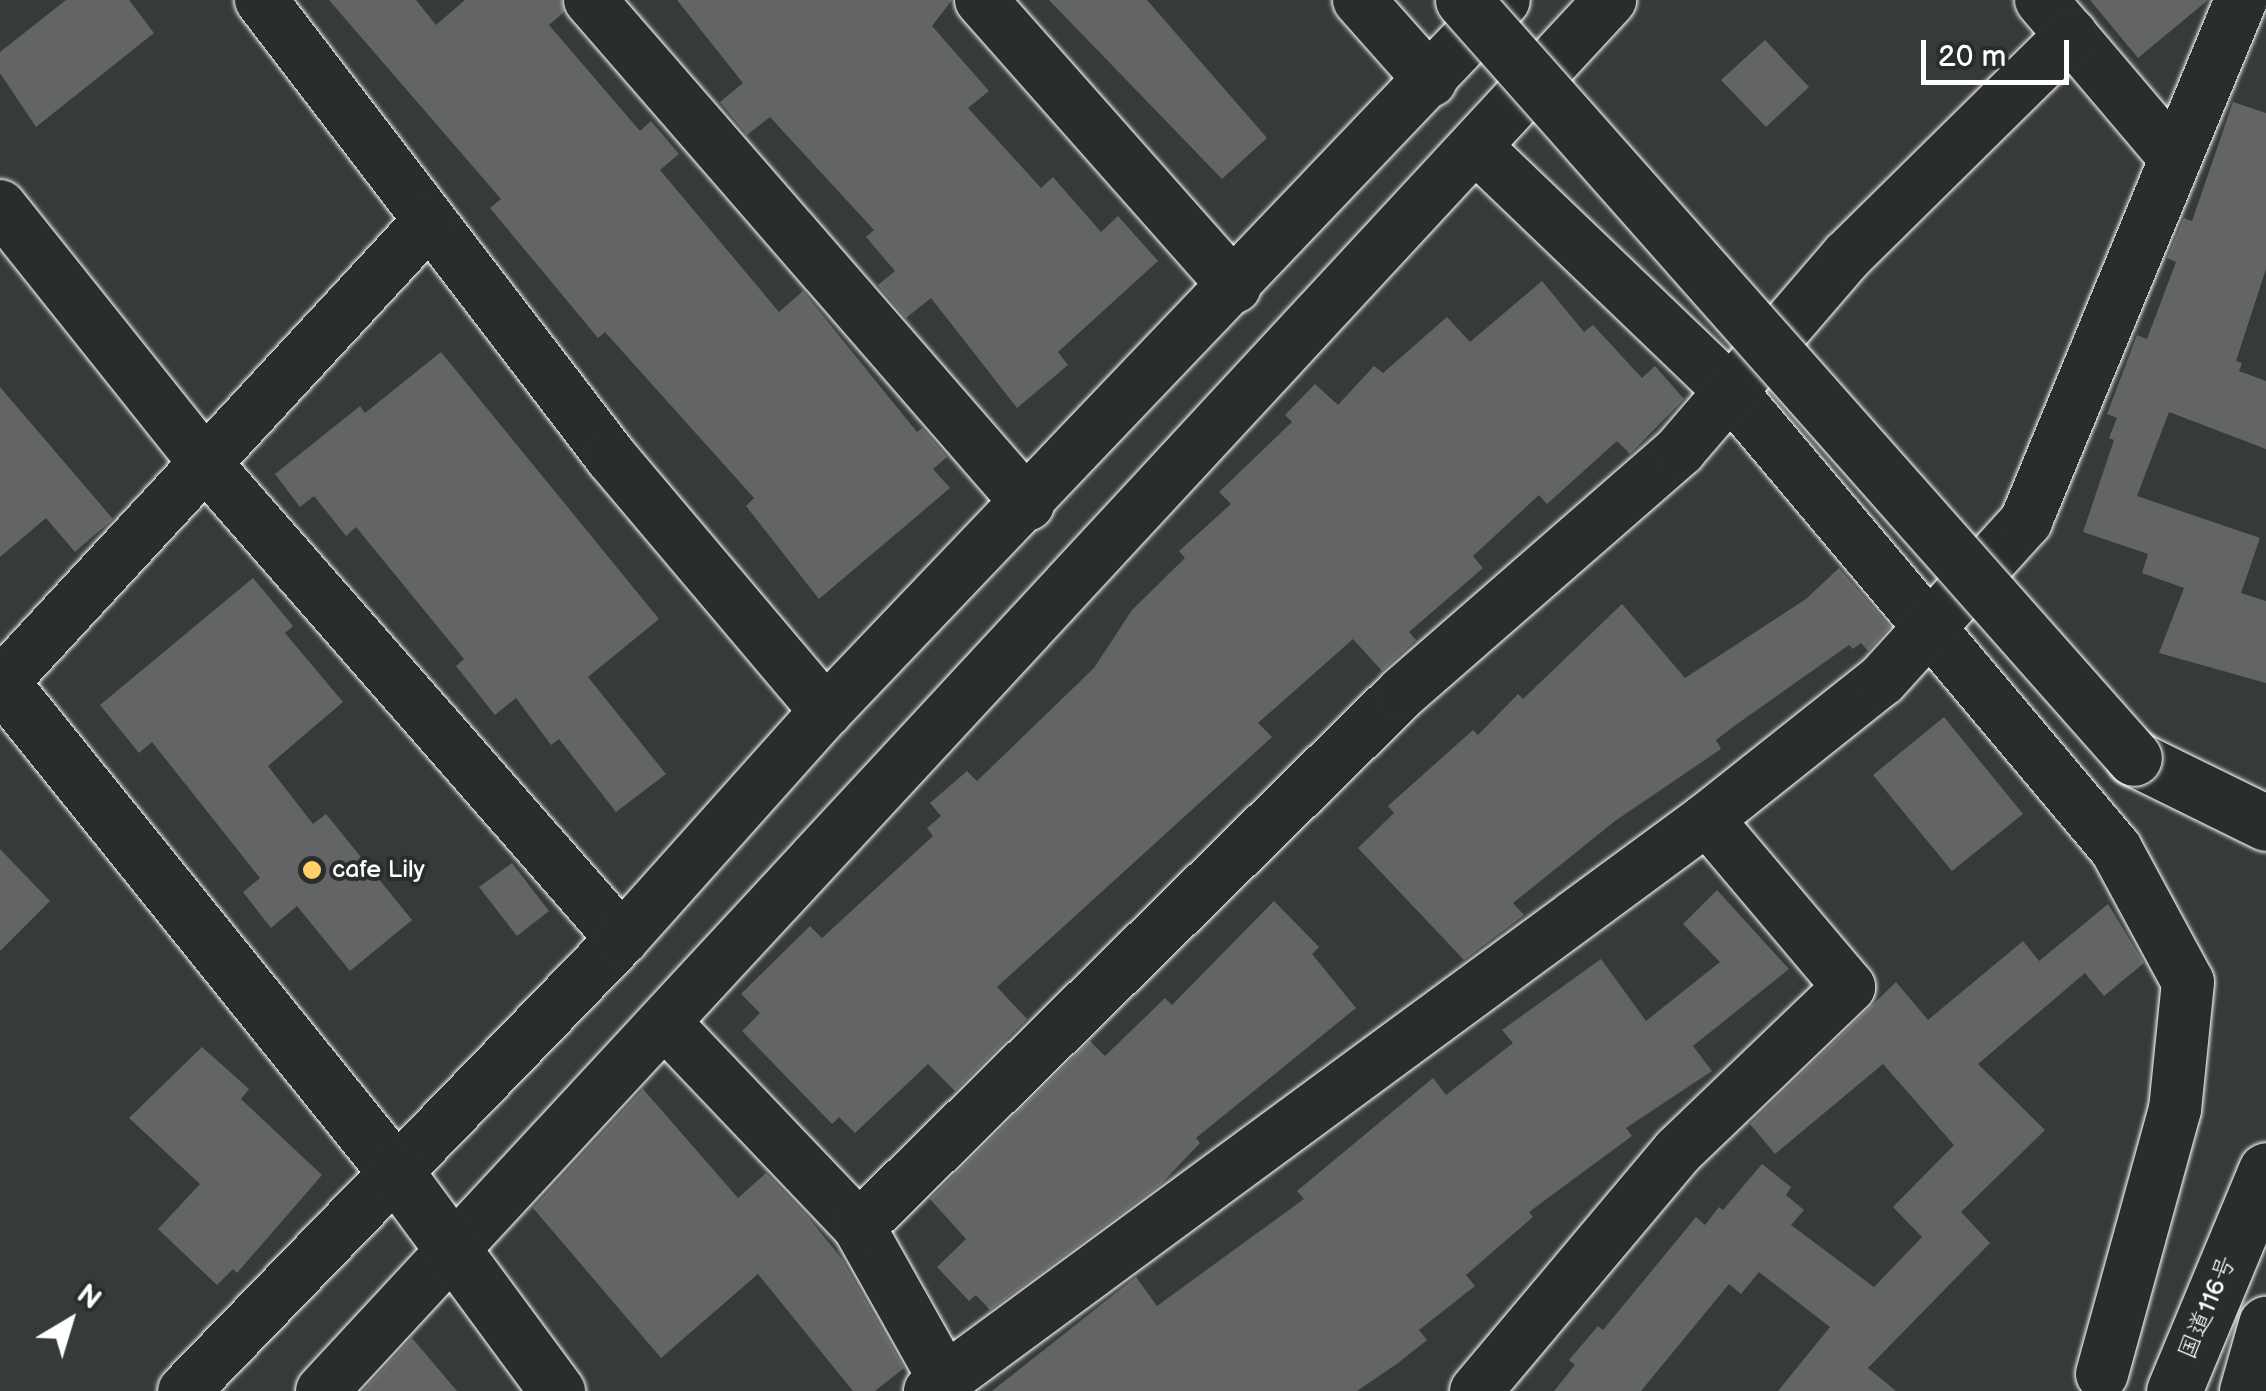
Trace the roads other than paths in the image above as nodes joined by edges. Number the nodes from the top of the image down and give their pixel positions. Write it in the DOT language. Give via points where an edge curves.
graph roads {
  1 [pos="261,0"];
  2 [pos="590,0"];
  3 [pos="980,0"];
  4 [pos="1359,0"];
  5 [pos="1463,0"];
  6 [pos="1504,0"];
  7 [pos="1610,0"];
  8 [pos="2240,0"];
  9 [pos="2056,18"];
  10 [pos="1431,81"];
  11 [pos="1478,149"];
  12 [pos="2174,157"];
  13 [pos="0,206"];
  14 [pos="429,221"];
  15 [pos="1235,287"];
  16 [pos="1732,394"];
  17 [pos="205,463"];
  18 [pos="1028,504"];
  19 [pos="1929,628"];
  20 [pos="0,683"];
  21 [pos="826,711"];
  22 [pos="1707,819"];
  23 [pos="2266,823"];
  24 [pos="622,938"];
  25 [pos="666,1024"];
  26 [pos="394,1170"];
  27 [pos="2266,1170"];
  28 [pos="859,1227"];
  29 [pos="456,1252"];
  30 [pos="2266,1324"];
  31 [pos="2094,1382"];
  32 [pos="937,1385"];
  33 [pos="184,1391"];
  34 [pos="322,1391"];
  35 [pos="557,1391"];
  36 [pos="1476,1391"];
  37 [pos="2150,1391"];
  38 [pos="2174,1391"];
  39 [pos="2247,1391"];
  1 -- 14 [label="street"];
  2 -- 18 [label="street"];
  3 -- 15 [label="street"];
  4 -- 10 [label="street"];
  5 -- 23 [label="main road, bridge" via="2134,758"];
  6 -- 10 [label="street"];
  7 -- 11 [label="street"];
  8 -- 12 [label="street"];
  9 -- 12 [label="street"];
  9 -- 16 [label="street"];
  10 -- 15 [label="street"];
  11 -- 16 [label="street"];
  11 -- 25 [label="street"];
  12 -- 19 [label="street" via="2026,521"];
  13 -- 17 [label="street"];
  14 -- 17 [label="street"];
  14 -- 21 [label="street" via="611,457"];
  15 -- 18 [label="street"];
  16 -- 19 [label="street"];
  16 -- 28 [label="street" via="1680,450 1403,692"];
  17 -- 20 [label="street"];
  17 -- 24 [label="street"];
  18 -- 21 [label="street"];
  19 -- 22 [label="street" via="1882,680"];
  19 -- 31 [label="street" via="2116,849 2188,982 2175,1108"];
  20 -- 26 [label="main road"];
  21 -- 24 [label="street"];
  22 -- 32 [label="street"];
  22 -- 36 [label="street" via="1849,987 1678,1151"];
  24 -- 26 [label="street"];
  25 -- 28 [label="street"];
  25 -- 29 [label="street"];
  26 -- 29 [label="main road"];
  26 -- 33 [label="street"];
  27 -- 38 [label="main road, 国道116号"];
  28 -- 32 [label="street"];
  29 -- 34 [label="street"];
  29 -- 35 [label="main road"];
  30 -- 39 [label="main road"];
  31 -- 37 [label="street"];
}
